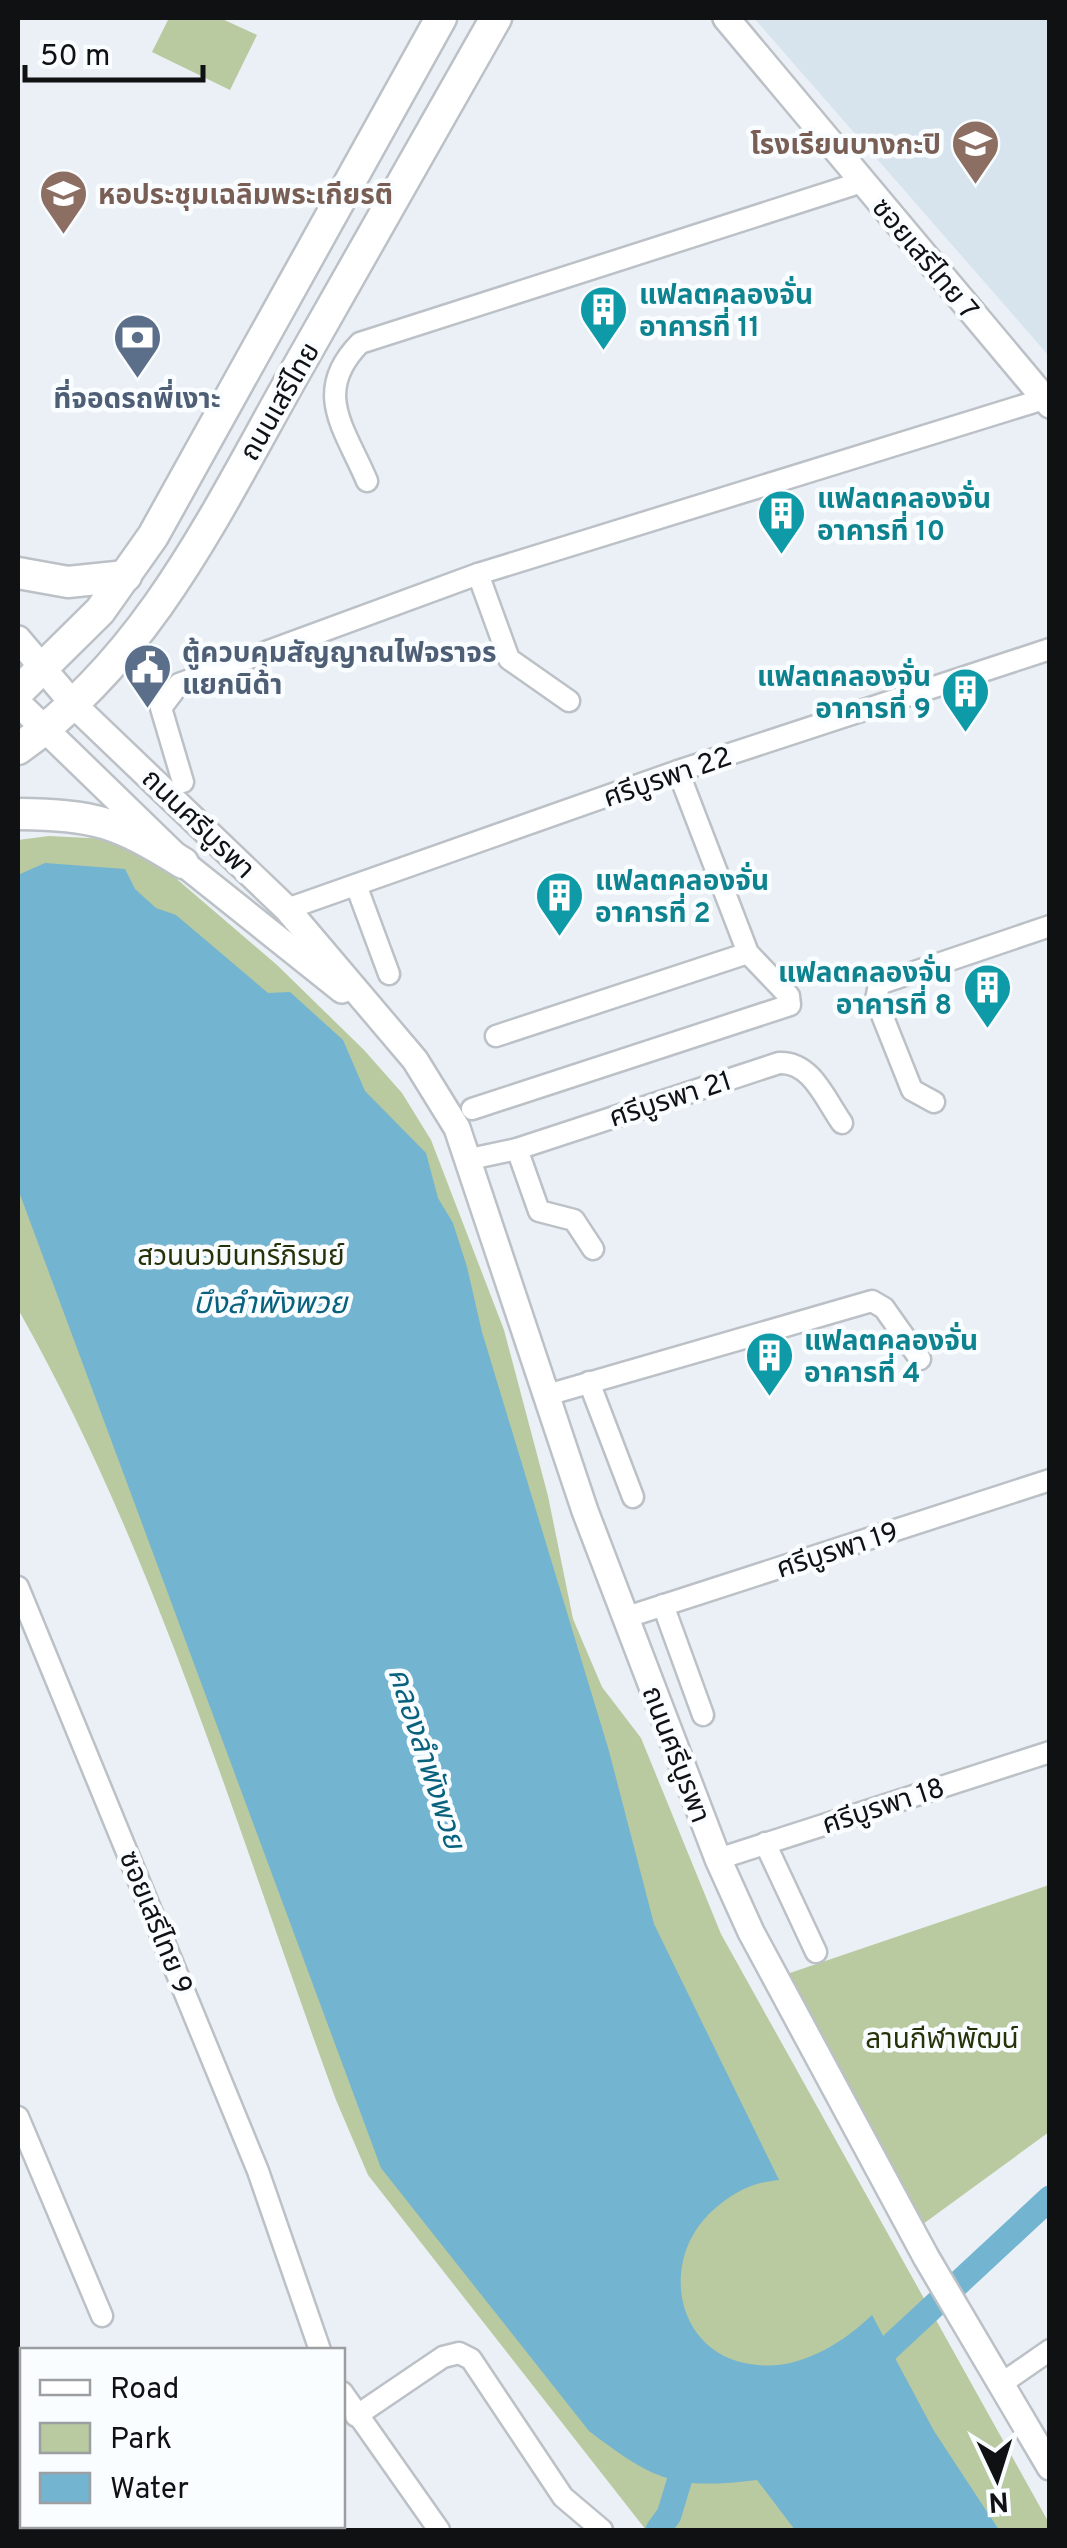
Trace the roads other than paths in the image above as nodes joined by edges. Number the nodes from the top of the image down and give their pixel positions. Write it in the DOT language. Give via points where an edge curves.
graph roads {
  1 [pos="441,18"];
  2 [pos="496,18"];
  3 [pos="726,18"];
  4 [pos="862,182"];
  5 [pos="1047,402"];
  6 [pos="366,480"];
  7 [pos="18,572"];
  8 [pos="478,574"];
  9 [pos="126,576"];
  10 [pos="18,639"];
  11 [pos="1050,649"];
  12 [pos="43,671"];
  13 [pos="18,692"];
  14 [pos="569,701"];
  15 [pos="18,702"];
  16 [pos="76,706"];
  17 [pos="43,731"];
  18 [pos="18,749"];
  19 [pos="678,771"];
  20 [pos="184,782"];
  21 [pos="18,814"];
  22 [pos="183,863"];
  23 [pos="356,884"];
  24 [pos="287,910"];
  25 [pos="1050,926"];
  26 [pos="748,953"];
  27 [pos="389,974"];
  28 [pos="374,1014"];
  29 [pos="496,1036"];
  30 [pos="934,1102"];
  31 [pos="472,1108"];
  32 [pos="842,1123"];
  33 [pos="517,1149"];
  34 [pos="470,1159"];
  35 [pos="593,1249"];
  36 [pos="920,1359"];
  37 [pos="589,1382"];
  38 [pos="546,1395"];
  39 [pos="1050,1480"];
  40 [pos="633,1497"];
  41 [pos="18,1587"];
  42 [pos="663,1605"];
  43 [pos="624,1618"];
  44 [pos="703,1715"];
  45 [pos="1050,1752"];
  46 [pos="765,1842"];
  47 [pos="718,1859"];
  48 [pos="816,1952"];
  49 [pos="18,2117"];
  50 [pos="102,2316"];
  51 [pos="317,2348"];
  52 [pos="1050,2350"];
  53 [pos="1000,2384"];
  54 [pos="345,2397"];
  55 [pos="356,2416"];
  56 [pos="1050,2467"];
  57 [pos="439,2530"];
  58 [pos="602,2530"];
  1 -- 9 [label="main road, ถนนเสรีไทย" via="213,434"];
  2 -- 16 [label="main road, ถนนเสรีไทย" via="183,570 151,619"];
  3 -- 4 [label="street, ซอยเสรีไทย 7"];
  4 -- 5 [label="street, ซอยเสรีไทย 7"];
  4 -- 6 [label="street" via="360,343 337,370 332,401"];
  5 -- 8 [label="street"];
  7 -- 9 [label="main road" via="68,582"];
  8 -- 14 [label="street" via="509,659"];
  8 -- 20 [label="street" via="179,684 161,708"];
  9 -- 12 [label="main road, ถนนเสรีไทย"];
  10 -- 12 [label="street, ถนนศรีบูรพา"];
  11 -- 19 [label="street, ศรีบูรพา 22"];
  12 -- 13 [label="main road, ถนนเสรีไทย"];
  12 -- 16 [label="street, ถนนศรีบูรพา"];
  15 -- 17 [label="street, ถนนศรีบูรพา"];
  16 -- 17 [label="main road, ถนนเสรีไทย"];
  16 -- 24 [label="street, ถนนศรีบูรพา"];
  17 -- 18 [label="main road, ถนนเสรีไทย"];
  17 -- 22 [label="street, ถนนศรีบูรพา"];
  19 -- 23 [label="street, ศรีบูรพา 22"];
  19 -- 26 [label="street"];
  21 -- 22 [label="main road" via="99,819 129,829"];
  22 -- 28 [label="street, ถนนศรีบูรพา"];
  23 -- 24 [label="street, ศรีบูรพา 22"];
  23 -- 27 [label="street"];
  24 -- 28 [label="street, ถนนศรีบูรพา"];
  25 -- 30 [label="street" via="879,984 876,1000 912,1090"];
  26 -- 29 [label="street"];
  26 -- 31 [label="street" via="790,1005"];
  28 -- 34 [label="street, ถนนศรีบูรพา" via="430,1082"];
  32 -- 33 [label="street, ศรีบูรพา 21" via="804,1068 779,1063"];
  33 -- 34 [label="street, ศรีบูรพา 21"];
  33 -- 35 [label="street" via="539,1211 574,1220"];
  34 -- 38 [label="street, ถนนศรีบูรพา"];
  36 -- 37 [label="street" via="872,1301"];
  37 -- 38 [label="street"];
  37 -- 40 [label="street"];
  38 -- 43 [label="street, ถนนศรีบูรพา"];
  39 -- 42 [label="street, ศรีบูรพา 19"];
  41 -- 51 [label="street, ซอยเสรีไทย 9" via="291,2258"];
  42 -- 43 [label="street, ศรีบูรพา 19"];
  42 -- 44 [label="street"];
  43 -- 47 [label="street, ถนนศรีบูรพา"];
  45 -- 46 [label="street, ศรีบูรพา 18"];
  46 -- 47 [label="street, ศรีบูรพา 18"];
  46 -- 48 [label="street"];
  47 -- 53 [label="street, ถนนศรีบูรพา" via="766,1963"];
  49 -- 50 [label="street"];
  52 -- 53 [label="street"];
  53 -- 56 [label="street, ถนนศรีบูรพา"];
  54 -- 55 [label="street"];
  55 -- 57 [label="street"];
  55 -- 58 [label="street" via="459,2352 471,2359 563,2498"];
}
